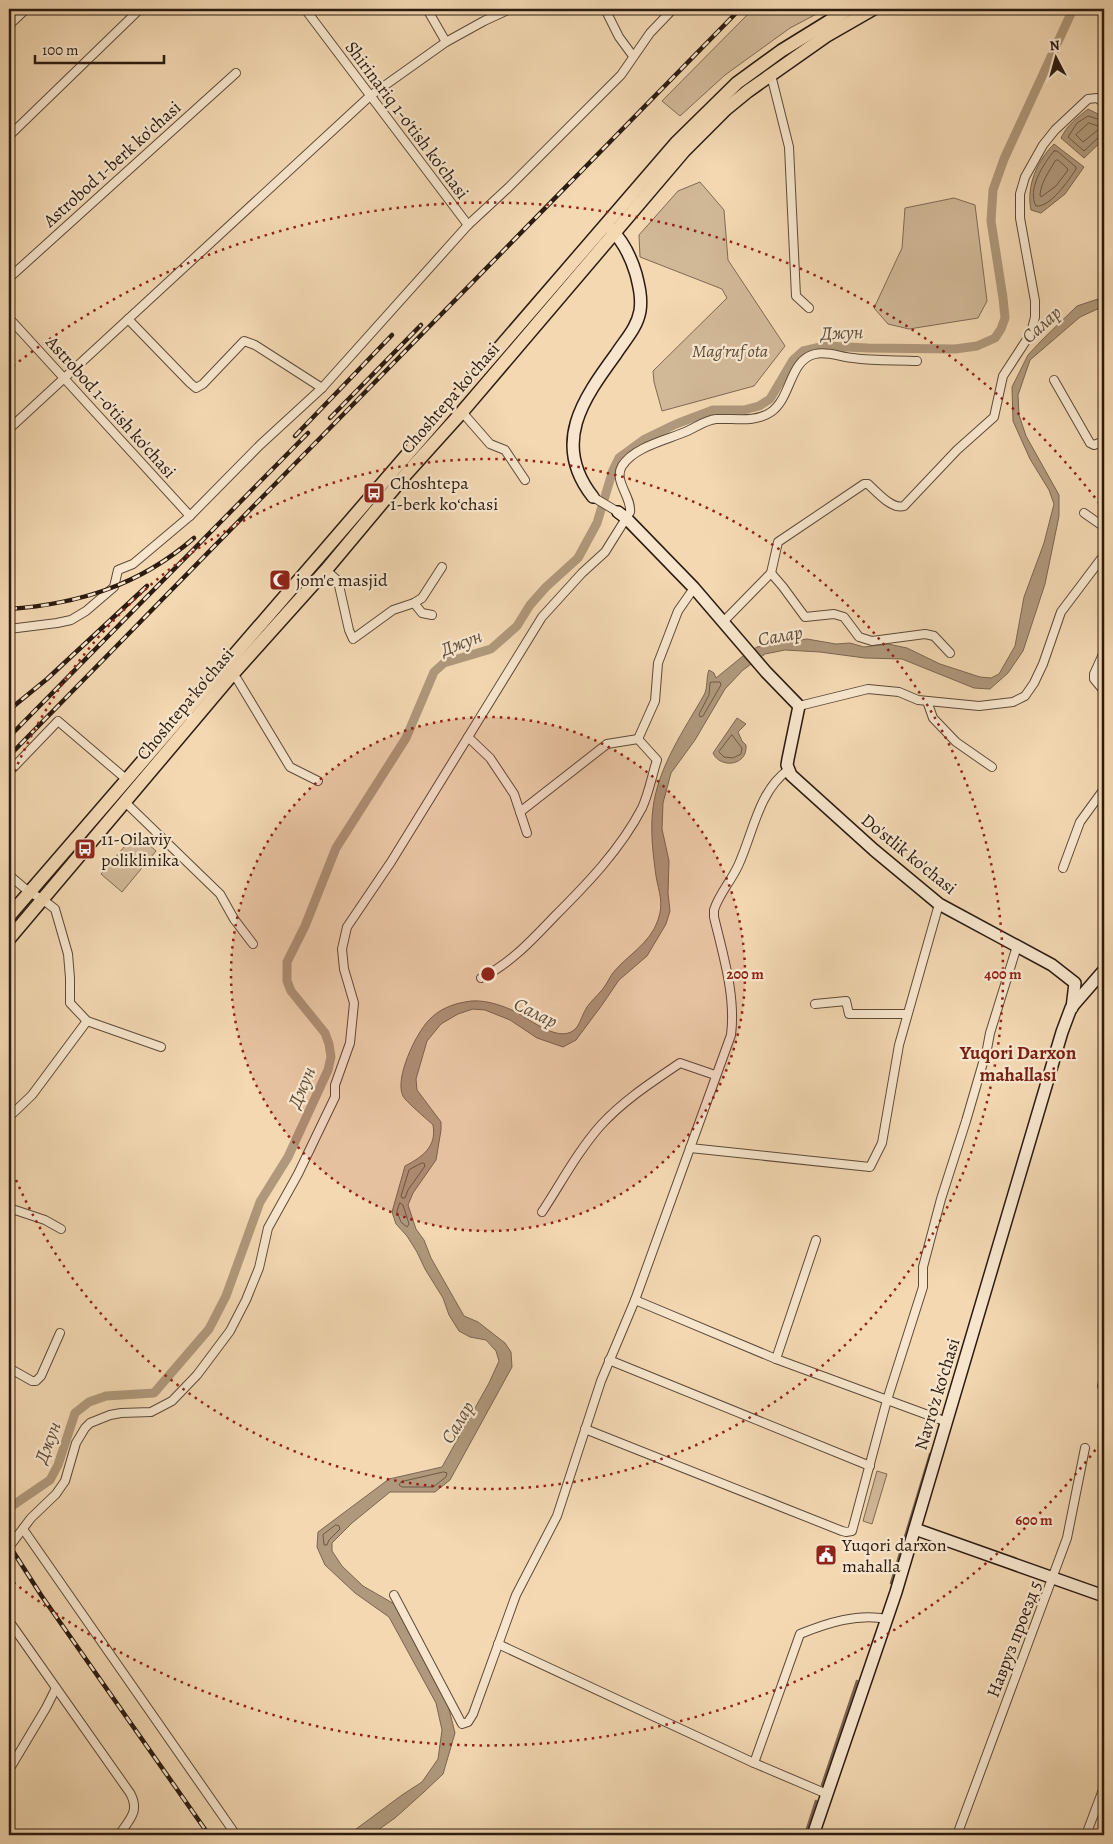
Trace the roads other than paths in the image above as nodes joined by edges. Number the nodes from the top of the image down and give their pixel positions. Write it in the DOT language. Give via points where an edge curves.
graph roads {
  1 [pos="26,9"];
  2 [pos="140,9"];
  3 [pos="305,9"];
  4 [pos="427,9"];
  5 [pos="510,9"];
  6 [pos="605,9"];
  7 [pos="673,9"];
  8 [pos="849,9"];
  9 [pos="873,9"];
  10 [pos="500,11"];
  11 [pos="9,25"];
  12 [pos="446,42"];
  13 [pos="633,56"];
  14 [pos="236,73"];
  15 [pos="771,75"];
  16 [pos="370,96"];
  17 [pos="1104,103"];
  18 [pos="9,136"];
  19 [pos="468,225"];
  20 [pos="611,229"];
  21 [pos="9,278"];
  22 [pos="553,297"];
  23 [pos="809,308"];
  24 [pos="9,318"];
  25 [pos="128,319"];
  26 [pos="917,360"];
  27 [pos="64,378"];
  28 [pos="1054,380"];
  29 [pos="322,388"];
  30 [pos="462,412"];
  31 [pos="9,429"];
  32 [pos="1104,441"];
  33 [pos="526,480"];
  34 [pos="593,497"];
  35 [pos="1084,513"];
  36 [pos="622,515"];
  37 [pos="190,516"];
  38 [pos="1104,526"];
  39 [pos="1104,556"];
  40 [pos="442,567"];
  41 [pos="326,570"];
  42 [pos="770,573"];
  43 [pos="694,588"];
  44 [pos="414,604"];
  45 [pos="432,615"];
  46 [pos="724,621"];
  47 [pos="9,629"];
  48 [pos="1104,652"];
  49 [pos="950,653"];
  50 [pos="231,676"];
  51 [pos="1104,691"];
  52 [pos="927,701"];
  53 [pos="799,706"];
  54 [pos="468,737"];
  55 [pos="638,739"];
  56 [pos="992,767"];
  57 [pos="788,770"];
  58 [pos="9,772"];
  59 [pos="126,779"];
  60 [pos="318,781"];
  61 [pos="1104,789"];
  62 [pos="125,802"];
  63 [pos="520,812"];
  64 [pos="527,833"];
  65 [pos="1063,868"];
  66 [pos="9,875"];
  67 [pos="29,892"];
  68 [pos="42,899"];
  69 [pos="939,904"];
  70 [pos="9,916"];
  71 [pos="9,939"];
  72 [pos="253,944"];
  73 [pos="1017,946"];
  74 [pos="1104,970"];
  75 [pos="481,978"];
  76 [pos="1075,983"];
  77 [pos="1088,990"];
  78 [pos="815,1004"];
  79 [pos="1072,1008"];
  80 [pos="906,1014"];
  81 [pos="87,1021"];
  82 [pos="162,1047"];
  83 [pos="715,1075"];
  84 [pos="9,1117"];
  85 [pos="690,1148"];
  86 [pos="9,1208"];
  87 [pos="542,1212"];
  88 [pos="61,1229"];
  89 [pos="816,1240"];
  90 [pos="635,1300"];
  91 [pos="60,1333"];
  92 [pos="776,1358"];
  93 [pos="609,1360"];
  94 [pos="9,1368"];
  95 [pos="1104,1377"];
  96 [pos="1104,1387"];
  97 [pos="887,1400"];
  98 [pos="947,1422"];
  99 [pos="585,1429"];
  100 [pos="1085,1448"];
  101 [pos="870,1466"];
  102 [pos="23,1529"];
  103 [pos="915,1529"];
  104 [pos="9,1547"];
  105 [pos="1053,1577"];
  106 [pos="394,1595"];
  107 [pos="1104,1596"];
  108 [pos="887,1620"];
  109 [pos="9,1621"];
  110 [pos="498,1644"];
  111 [pos="56,1688"];
  112 [pos="754,1763"];
  113 [pos="9,1770"];
  114 [pos="1104,1788"];
  115 [pos="827,1794"];
  116 [pos="119,1835"];
  117 [pos="236,1835"];
  118 [pos="812,1835"];
  119 [pos="957,1835"];
  120 [pos="1086,1835"];
  1 -- 11 [label="street"];
  2 -- 18 [label="street"];
  3 -- 16 [label="street, Shirinariq 1-o'tish ko'chasi"];
  4 -- 12 [label="street"];
  5 -- 10 [label="street"];
  6 -- 13 [label="street" via="619,38"];
  7 -- 13 [label="street"];
  8 -- 20 [label="main road, Choshtepa ko'chasi" via="737,83 677,142"];
  9 -- 15 [label="main road, Choshtepa ko'chasi" via="826,36"];
  10 -- 12 [label="street"];
  12 -- 16 [label="street"];
  13 -- 19 [label="street" via="621,75"];
  14 -- 21 [label="street, Astrobod 1-berk ko'chasi"];
  15 -- 20 [label="main road, Choshtepa ko'chasi" via="726,109"];
  15 -- 23 [label="street" via="789,147 796,296"];
  16 -- 19 [label="street, Shirinariq 1-o'tish ko'chasi"];
  16 -- 25 [label="street"];
  17 -- 42 [label="street" via="1097,98 1088,99 1055,130 1026,177 1020,194 1019,213 1036,317 1031,333 1003,376 994,417 957,450 904,506 895,506 864,484 778,542"];
  19 -- 29 [label="street"];
  20 -- 22 [label="main road, Choshtepa ko'chasi"];
  20 -- 34 [label="street" via="632,260 641,292 640,311 635,327 592,386 574,424 575,462 584,485"];
  22 -- 30 [label="main road, Choshtepa ko'chasi"];
  22 -- 59 [label="main road, Choshtepa ko'chasi"];
  24 -- 27 [label="street, Astrobod 1-o'tish ko'chasi"];
  25 -- 27 [label="street"];
  25 -- 29 [label="street" via="196,388 244,341"];
  26 -- 36 [label="street" via="853,358 825,353 805,358 799,363 779,405 771,412 746,419 715,419 653,443 634,454 622,466 619,475 631,506 630,512"];
  27 -- 31 [label="street"];
  27 -- 37 [label="street, Astrobod 1-o'tish ko'chasi"];
  28 -- 32 [label="street" via="1090,443 1094,445"];
  29 -- 37 [label="street"];
  30 -- 33 [label="street" via="490,444 505,450"];
  30 -- 41 [label="main road, Choshtepa ko'chasi"];
  34 -- 36 [label="street"];
  35 -- 38 [label="street"];
  36 -- 43 [label="street"];
  36 -- 54 [label="street" via="605,552 542,617"];
  37 -- 47 [label="street" via="133,564 118,570 114,587 86,611 71,620"];
  39 -- 52 [label="street" via="1061,612 1043,664 1025,696 1013,702 979,706"];
  40 -- 44 [label="street" via="422,598"];
  41 -- 44 [label="street" via="338,581 348,630 353,639 393,610"];
  41 -- 50 [label="main road, Choshtepa ko'chasi"];
  42 -- 46 [label="street"];
  42 -- 49 [label="street" via="805,617 834,614 844,617 856,635 872,640 925,634 934,636"];
  43 -- 46 [label="street"];
  43 -- 55 [label="street" via="678,611 658,663 655,701"];
  44 -- 45 [label="street" via="422,613"];
  46 -- 53 [label="street"];
  48 -- 51 [label="street" via="1094,674 1094,679"];
  50 -- 60 [label="street" via="237,679 290,767"];
  50 -- 62 [label="main road, Choshtepa ko'chasi"];
  52 -- 53 [label="street" via="898,692 868,689"];
  52 -- 56 [label="street" via="933,718 956,742"];
  53 -- 57 [label="street"];
  54 -- 63 [label="street" via="490,758 514,794"];
  54 -- 102 [label="street" via="347,927 342,949 354,1002 350,1043 335,1085 335,1097 268,1228 259,1268 230,1331 197,1375 172,1401 152,1412 110,1415 85,1428 76,1443 66,1481"];
  55 -- 63 [label="street" via="607,744"];
  55 -- 75 [label="street" via="657,760 643,806 615,850 593,878 516,956"];
  57 -- 69 [label="street, Do'stlik ko'chasi" via="795,780"];
  57 -- 83 [label="street" via="778,778 761,807 738,866 714,910 729,982 732,1024 731,1036"];
  58 -- 59 [label="street" via="58,721"];
  59 -- 67 [label="main road, Choshtepa ko'chasi"];
  61 -- 65 [label="street" via="1080,822"];
  62 -- 68 [label="main road, Choshtepa ko'chasi"];
  62 -- 72 [label="street" via="220,894"];
  63 -- 64 [label="street"];
  66 -- 67 [label="street"];
  67 -- 68 [label="street"];
  67 -- 70 [label="main road, Choshtepa ko'chasi"];
  68 -- 71 [label="main road, Choshtepa ko'chasi"];
  68 -- 81 [label="street" via="55,909 68,954 70,1003"];
  69 -- 73 [label="street, Do'stlik ko'chasi"];
  69 -- 80 [label="street"];
  73 -- 76 [label="street, Do'stlik ko'chasi" via="1052,965"];
  73 -- 97 [label="street" via="941,1199 923,1267 922,1287"];
  74 -- 77 [label="street, Navro'z ko'chasi"];
  76 -- 77 [label="street, Do'stlik ko'chasi"];
  76 -- 79 [label="street"];
  77 -- 79 [label="street, Navro'z ko'chasi"];
  78 -- 80 [label="street" via="846,1001 849,1014"];
  79 -- 98 [label="street, Navro'z ko'chasi"];
  80 -- 85 [label="street" via="882,1144 870,1166"];
  81 -- 82 [label="street"];
  81 -- 84 [label="street" via="32,1095"];
  83 -- 85 [label="street"];
  83 -- 87 [label="street" via="680,1063 634,1094 601,1126"];
  85 -- 90 [label="street"];
  86 -- 88 [label="street"];
  89 -- 92 [label="street"];
  90 -- 92 [label="street"];
  90 -- 93 [label="street"];
  91 -- 94 [label="street" via="36,1381"];
  92 -- 97 [label="street"];
  93 -- 99 [label="street"];
  93 -- 101 [label="street"];
  95 -- 96 [label="street"];
  97 -- 98 [label="street"];
  97 -- 101 [label="street"];
  98 -- 103 [label="street, Navro'z ko'chasi"];
  99 -- 101 [label="street" via="846,1532 854,1528"];
  99 -- 110 [label="street" via="557,1516 516,1595"];
  100 -- 105 [label="street, Навруз проезд 5" via="1066,1538"];
  102 -- 104 [label="street"];
  102 -- 117 [label="street"];
  103 -- 105 [label="street"];
  103 -- 108 [label="street, Navro'z ko'chasi"];
  105 -- 107 [label="street"];
  105 -- 119 [label="street, Навруз проезд 5"];
  106 -- 110 [label="street" via="462,1724 468,1722 473,1714"];
  108 -- 112 [label="street" via="872,1616 853,1618 800,1634"];
  108 -- 115 [label="street, Navro'z ko'chasi"];
  109 -- 111 [label="street"];
  110 -- 112 [label="street"];
  111 -- 113 [label="street"];
  111 -- 116 [label="street" via="135,1803 134,1812"];
  112 -- 115 [label="street"];
  114 -- 120 [label="street"];
  115 -- 118 [label="street, Navro'z ko'chasi"];
}
